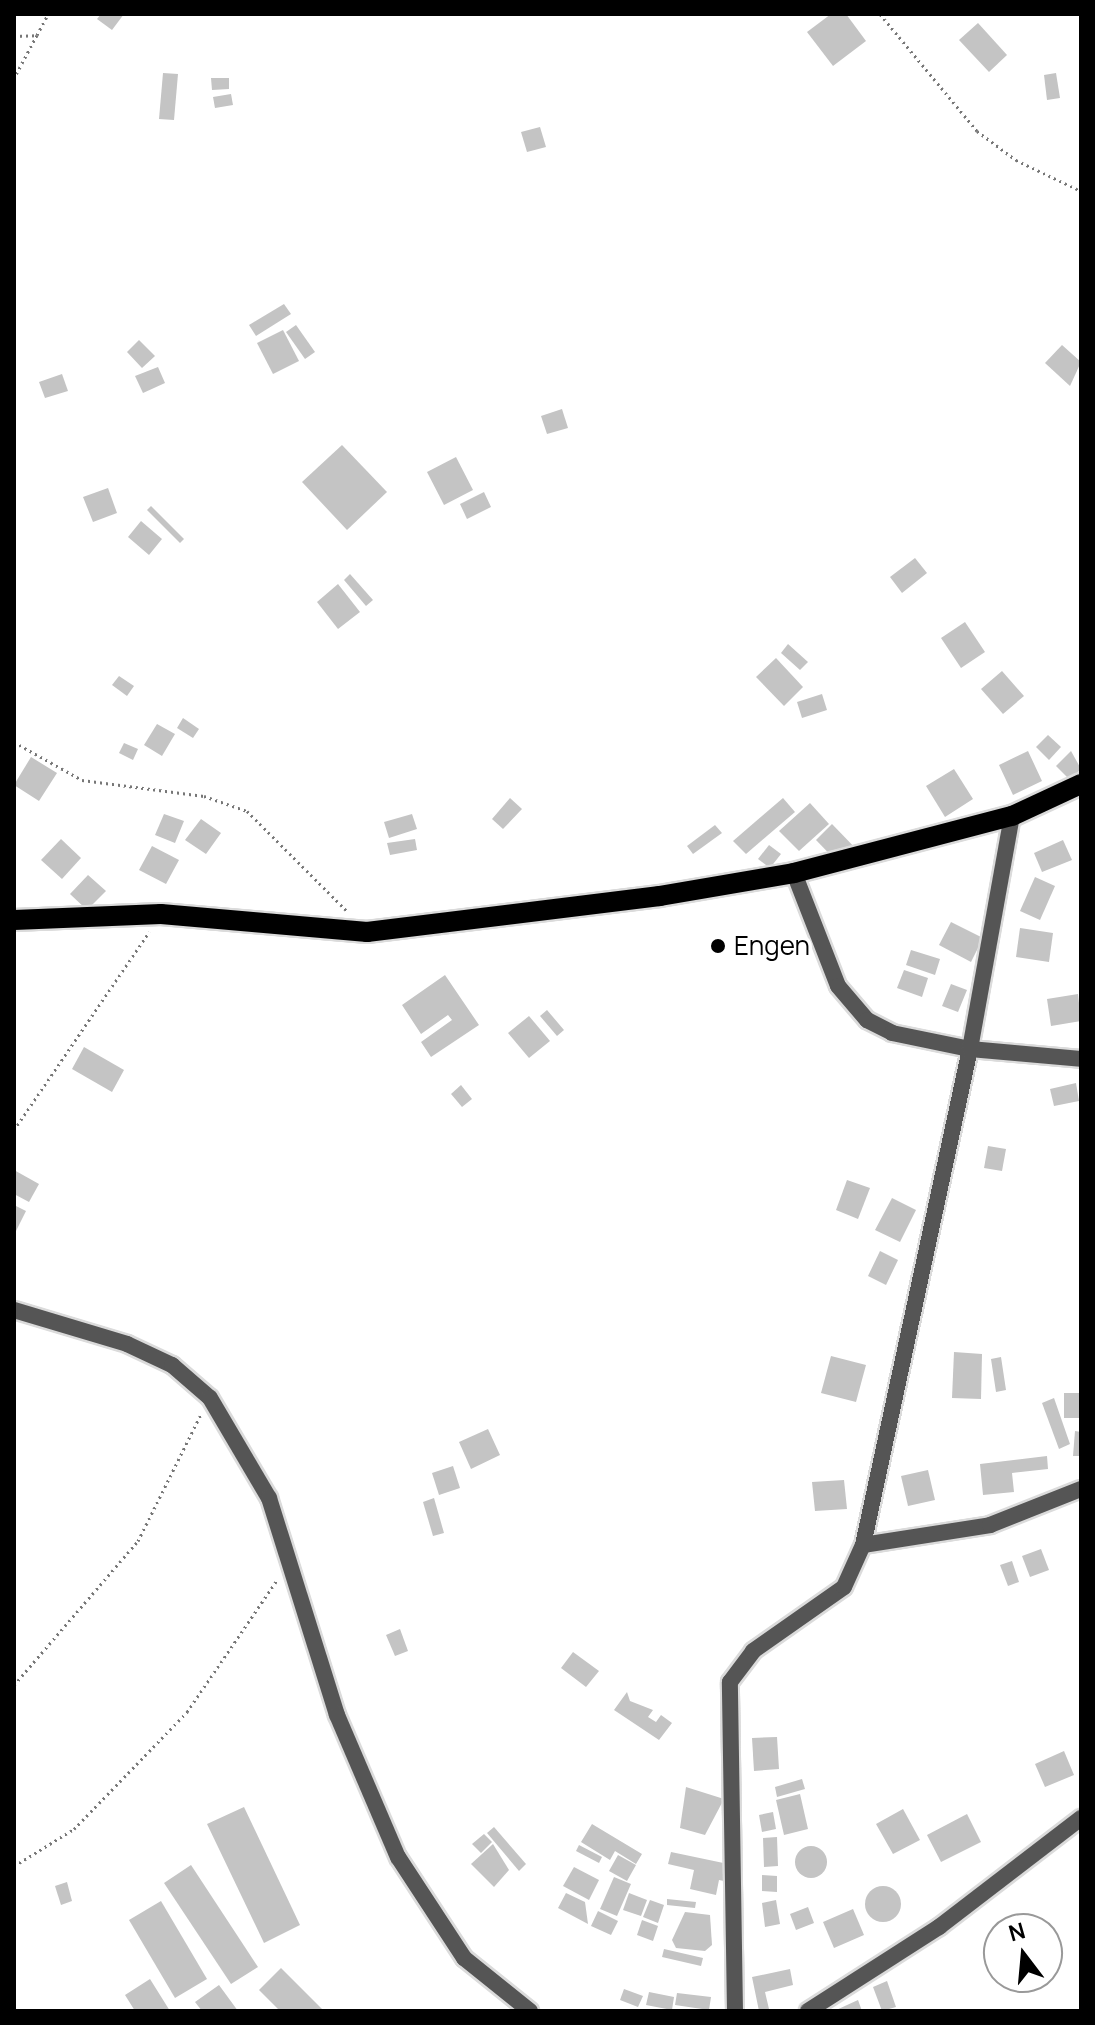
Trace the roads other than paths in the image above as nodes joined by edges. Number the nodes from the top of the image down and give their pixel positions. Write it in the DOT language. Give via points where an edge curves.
graph roads {
  1 [pos="1081,784"];
  2 [pos="1012,816"];
  3 [pos="794,873"];
  4 [pos="14,920"];
  5 [pos="970,1049"];
  6 [pos="1081,1059"];
  7 [pos="14,1310"];
  8 [pos="1081,1489"];
  9 [pos="863,1545"];
  10 [pos="1081,1818"];
  11 [pos="530,2011"];
  12 [pos="735,2011"];
  13 [pos="808,2011"];
  1 -- 2 [label="main road"];
  2 -- 3 [label="main road"];
  2 -- 5 [label="street"];
  3 -- 4 [label="main road" via="367,932 161,914"];
  3 -- 5 [label="street" via="838,986 867,1020"];
  5 -- 6 [label="street"];
  5 -- 9 [label="street"];
  7 -- 11 [label="street" via="127,1344 172,1365 210,1398 251,1458 290,1561 337,1715 398,1857 464,1958"];
  8 -- 9 [label="street" via="990,1525"];
  9 -- 12 [label="street" via="844,1587 753,1651 730,1682"];
  10 -- 13 [label="street" via="939,1927"];
}
